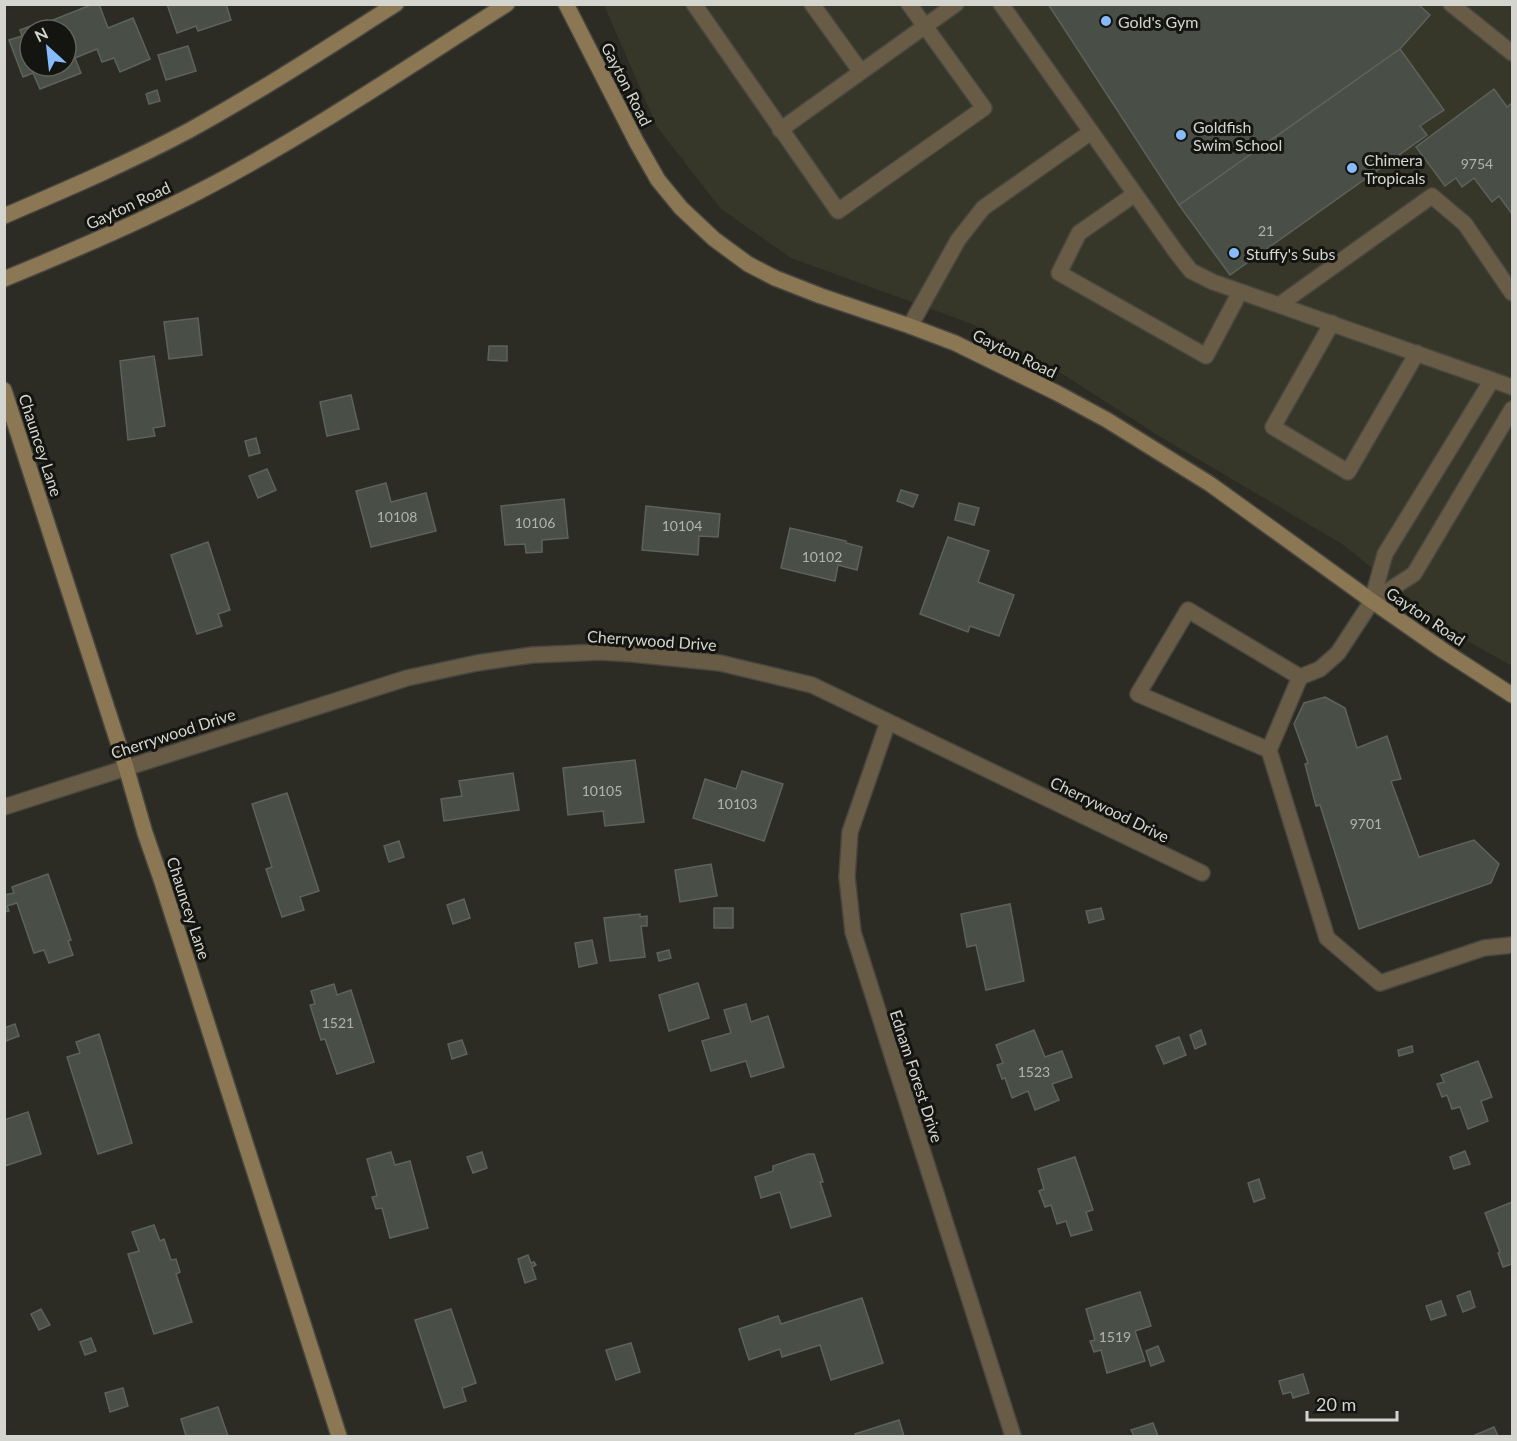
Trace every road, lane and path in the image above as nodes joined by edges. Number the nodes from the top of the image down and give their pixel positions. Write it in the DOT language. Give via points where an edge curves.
graph roads {
  1 [pos="396,4"];
  2 [pos="507,4"];
  3 [pos="566,4"];
  4 [pos="694,4"];
  5 [pos="812,4"];
  6 [pos="909,4"];
  7 [pos="956,4"];
  8 [pos="1001,4"];
  9 [pos="1451,4"];
  10 [pos="925,26"];
  11 [pos="1512,53"];
  12 [pos="861,72"];
  13 [pos="780,130"];
  14 [pos="1091,132"];
  15 [pos="1135,194"];
  16 [pos="4,216"];
  17 [pos="4,279"];
  18 [pos="1240,292"];
  19 [pos="1512,292"];
  20 [pos="1279,305"];
  21 [pos="1332,323"];
  22 [pos="910,326"];
  23 [pos="1417,353"];
  24 [pos="1492,380"];
  25 [pos="1512,387"];
  26 [pos="4,390"];
  27 [pos="1512,409"];
  28 [pos="1372,601"];
  29 [pos="1300,677"];
  30 [pos="1512,695"];
  31 [pos="888,722"];
  32 [pos="1269,750"];
  33 [pos="126,767"];
  34 [pos="4,807"];
  35 [pos="1202,873"];
  36 [pos="1512,945"];
  37 [pos="339,1437"];
  38 [pos="1013,1437"];
  1 -- 16 [label="street" via="266,87 189,130 98,176"];
  2 -- 17 [label="street, Gayton Road" via="297,136 201,190 110,235"];
  3 -- 22 [label="street, Gayton Road" via="658,180 714,239 775,278"];
  4 -- 13 [label="street"];
  5 -- 12 [label="street"];
  6 -- 10 [label="street"];
  7 -- 10 [label="street"];
  8 -- 14 [label="street"];
  9 -- 11 [label="street"];
  10 -- 12 [label="street"];
  10 -- 13 [label="street" via="984,108 838,211"];
  12 -- 13 [label="street"];
  14 -- 15 [label="street"];
  14 -- 22 [label="street" via="982,208 958,240"];
  15 -- 18 [label="street" via="1191,271"];
  15 -- 18 [label="street" via="1079,233 1059,273 1206,356"];
  18 -- 20 [label="street"];
  19 -- 20 [label="street" via="1465,224 1432,196"];
  20 -- 21 [label="street"];
  21 -- 23 [label="street"];
  21 -- 23 [label="street" via="1273,427 1348,472"];
  22 -- 28 [label="street, Gayton Road" via="1057,393 1166,455"];
  23 -- 24 [label="street"];
  24 -- 25 [label="street"];
  24 -- 28 [label="street" via="1385,554"];
  26 -- 33 [label="street, Chauncey Lane"];
  27 -- 28 [label="street" via="1414,573"];
  28 -- 29 [label="street" via="1338,653 1320,669"];
  28 -- 30 [label="street, Gayton Road"];
  29 -- 32 [label="street"];
  29 -- 32 [label="street" via="1188,610 1138,694"];
  31 -- 33 [label="street, Cherrywood Drive" via="812,685 720,663 601,652 532,655 407,678"];
  31 -- 35 [label="street, Cherrywood Drive"];
  31 -- 38 [label="street, Ednam Forest Drive" via="850,832 847,877 853,932"];
  32 -- 36 [label="street" via="1327,938 1380,982 1484,948"];
  33 -- 34 [label="street, Cherrywood Drive"];
  33 -- 37 [label="street, Chauncey Lane"];
}
